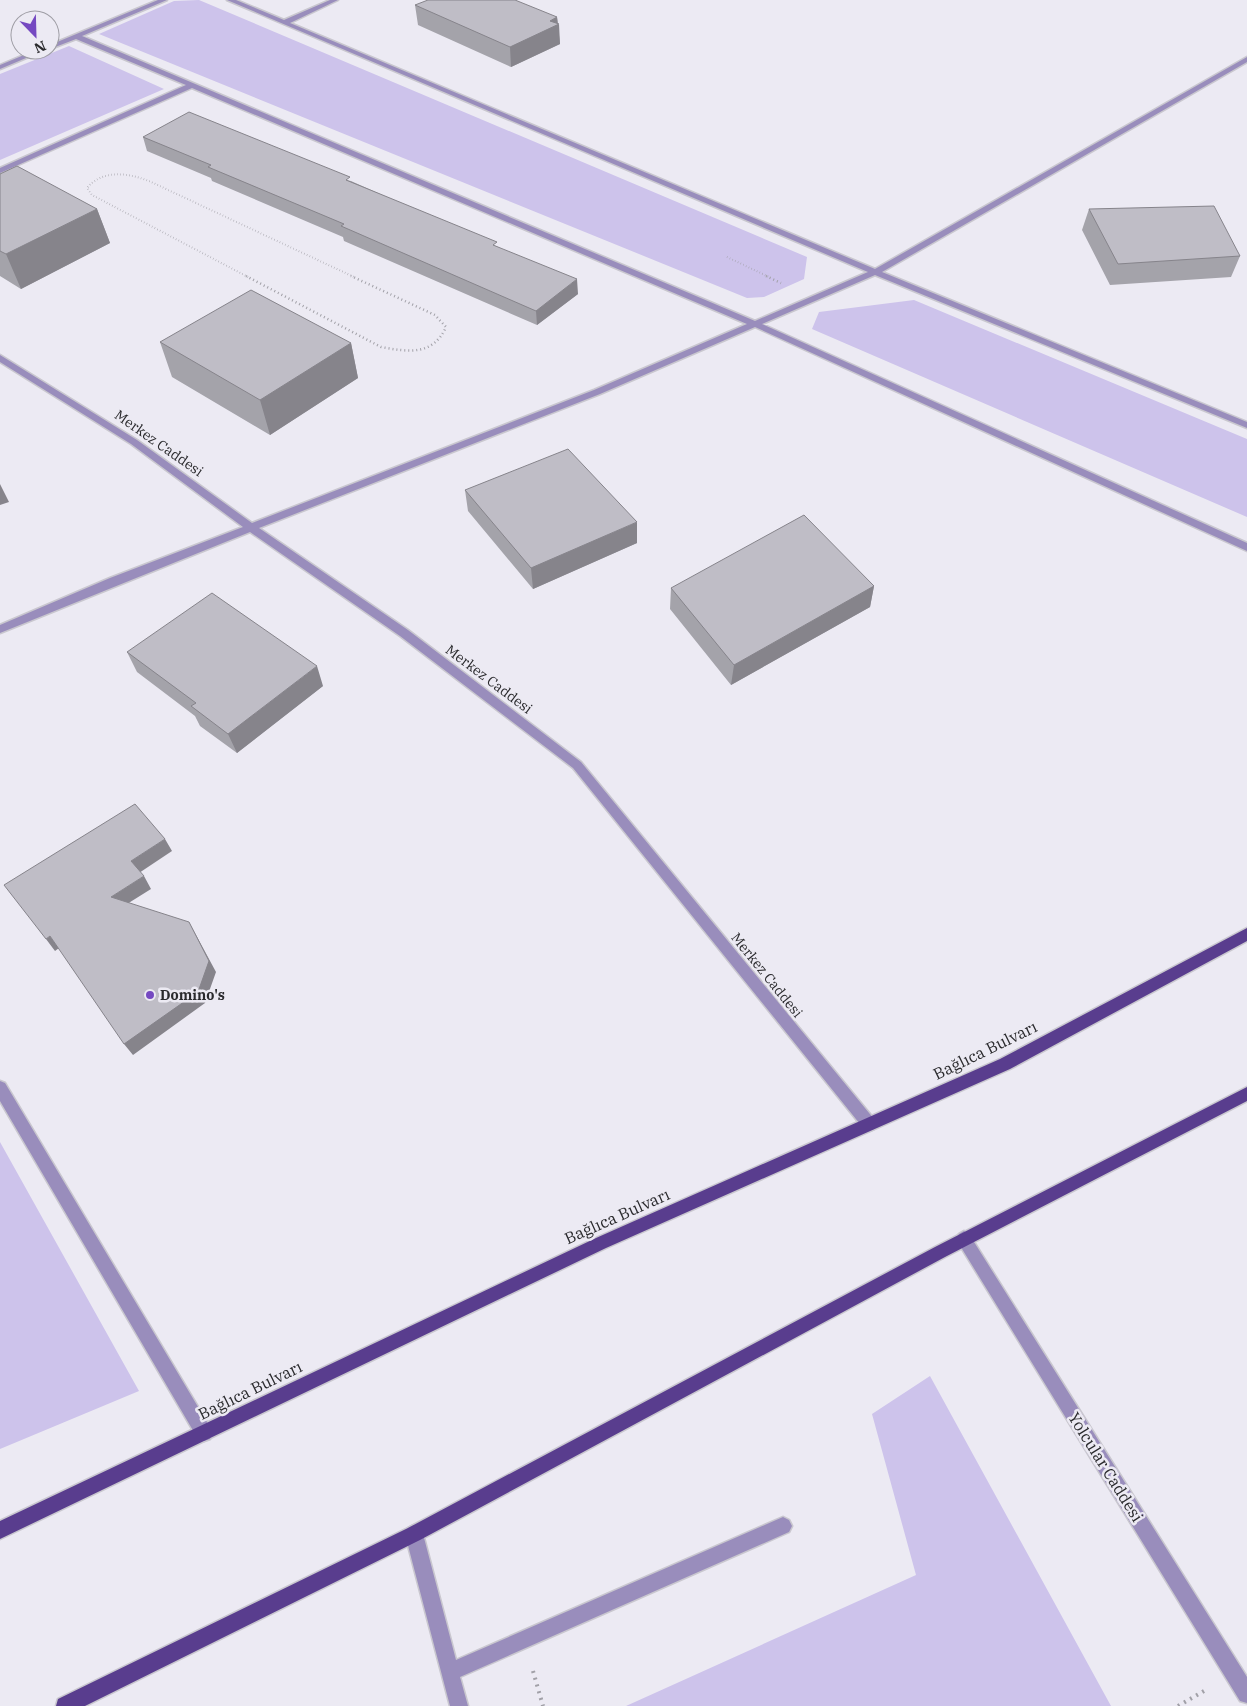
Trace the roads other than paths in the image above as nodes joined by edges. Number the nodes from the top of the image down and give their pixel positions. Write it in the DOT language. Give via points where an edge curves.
graph roads {
  1 [pos="164,0"];
  2 [pos="230,0"];
  3 [pos="335,0"];
  4 [pos="284,23"];
  5 [pos="76,36"];
  6 [pos="60,43"];
  7 [pos="1247,59"];
  8 [pos="17,60"];
  9 [pos="0,67"];
  10 [pos="192,85"];
  11 [pos="0,171"];
  12 [pos="875,272"];
  13 [pos="755,324"];
  14 [pos="0,358"];
  15 [pos="1247,425"];
  16 [pos="250,527"];
  17 [pos="1247,547"];
  18 [pos="0,629"];
  19 [pos="1247,934"];
  20 [pos="0,1088"];
  21 [pos="1247,1094"];
  22 [pos="869,1124"];
  23 [pos="964,1239"];
  24 [pos="204,1433"];
  25 [pos="783,1526"];
  26 [pos="0,1530"];
  27 [pos="414,1534"];
  28 [pos="450,1672"];
  29 [pos="1247,1694"];
  30 [pos="64,1706"];
  31 [pos="459,1706"];
  1 -- 5 [label="street"];
  2 -- 4 [label="street"];
  3 -- 4 [label="street"];
  4 -- 12 [label="street"];
  5 -- 6 [label="street"];
  5 -- 10 [label="street"];
  7 -- 12 [label="street"];
  8 -- 9 [label="street"];
  10 -- 11 [label="street"];
  10 -- 13 [label="street"];
  12 -- 13 [label="street"];
  12 -- 15 [label="street"];
  13 -- 16 [label="street" via="597,392"];
  13 -- 17 [label="street"];
  14 -- 16 [label="street, Merkez Caddesi" via="134,442"];
  16 -- 18 [label="street"];
  16 -- 22 [label="street, Merkez Caddesi" via="404,633 577,765"];
  19 -- 22 [label="main road, Bağlıca Bulvarı" via="1005,1064"];
  20 -- 24 [label="street"];
  21 -- 23 [label="main road"];
  22 -- 24 [label="main road, Bağlıca Bulvarı" via="601,1243"];
  23 -- 27 [label="main road"];
  23 -- 29 [label="street, Yolcular Caddesi"];
  24 -- 26 [label="main road, Bağlıca Bulvarı"];
  25 -- 28 [label="street"];
  27 -- 28 [label="street"];
  27 -- 30 [label="main road"];
  28 -- 31 [label="street"];
}
